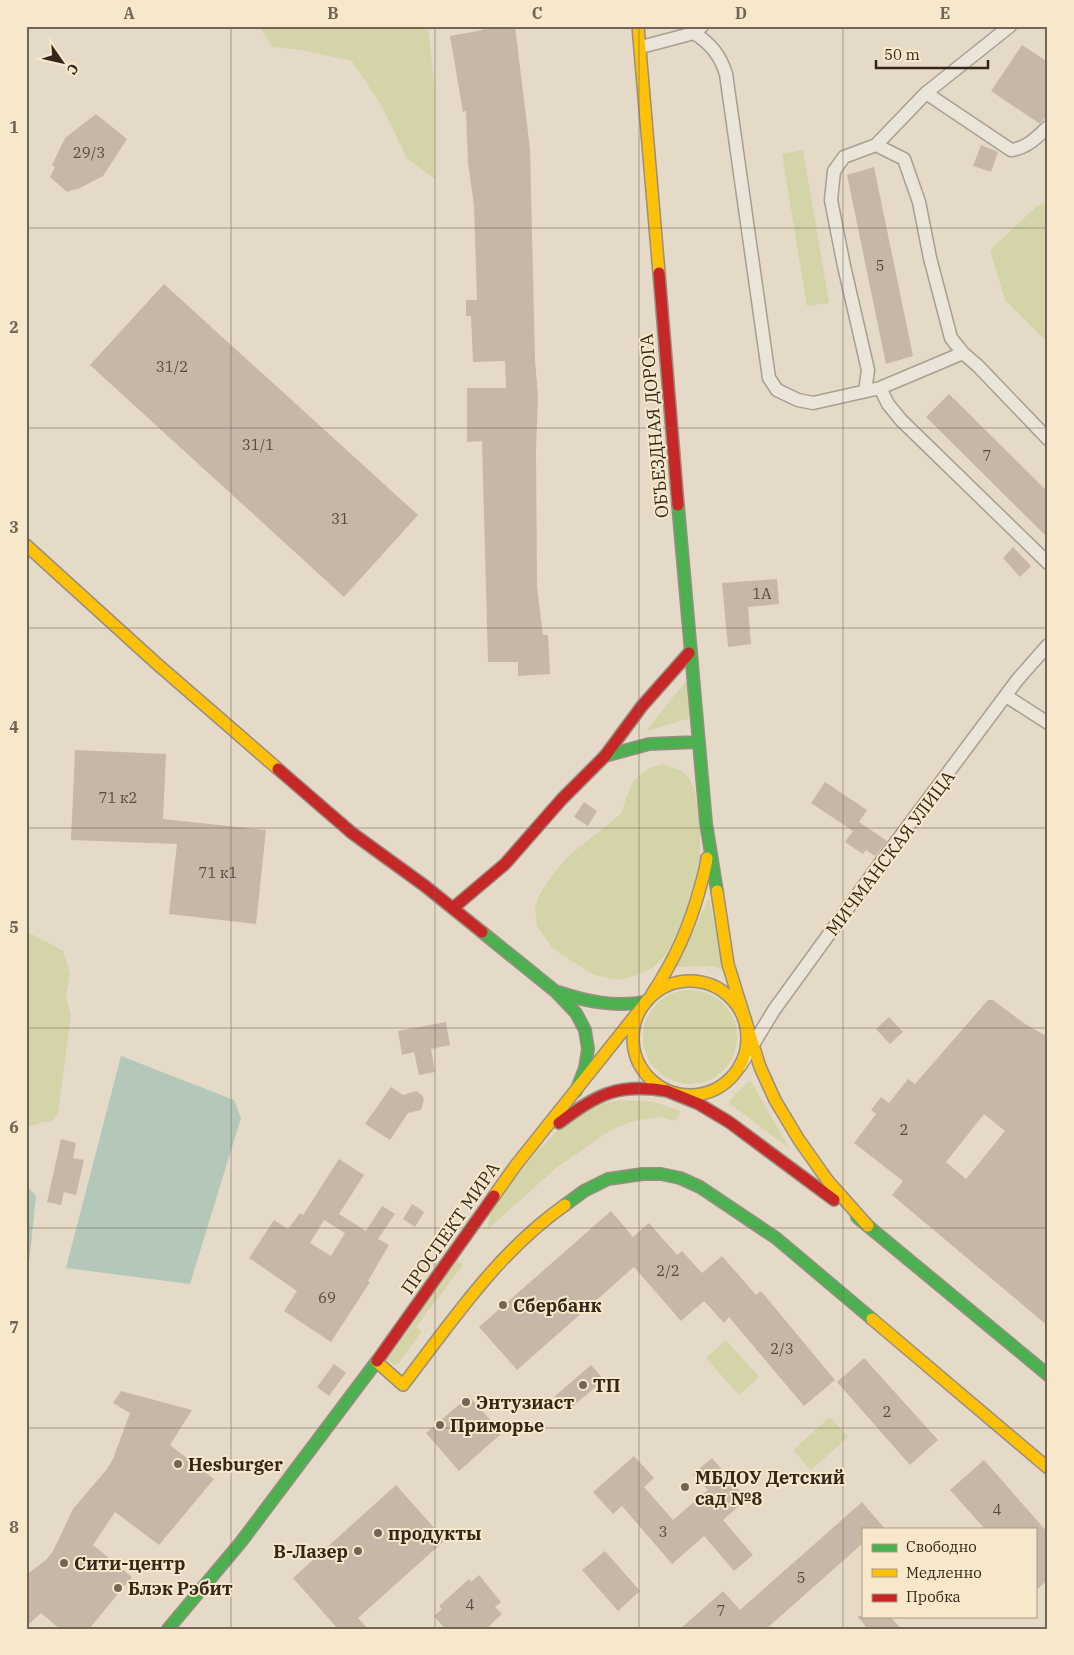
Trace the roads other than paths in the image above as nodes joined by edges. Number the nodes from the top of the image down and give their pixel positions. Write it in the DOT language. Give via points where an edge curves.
graph roads {
  1 [pos="638,26"];
  2 [pos="1010,26"];
  3 [pos="698,30"];
  4 [pos="641,47"];
  5 [pos="926,93"];
  6 [pos="1048,127"];
  7 [pos="876,145"];
  8 [pos="963,353"];
  9 [pos="880,388"];
  10 [pos="865,391"];
  11 [pos="1048,439"];
  12 [pos="26,545"];
  13 [pos="1048,563"];
  14 [pos="1048,645"];
  15 [pos="689,652"];
  16 [pos="1006,696"];
  17 [pos="1048,723"];
  18 [pos="698,742"];
  19 [pos="605,756"];
  20 [pos="706,823"];
  21 [pos="453,908"];
  22 [pos="555,991"];
  23 [pos="646,1002"];
  24 [pos="744,1019"];
  25 [pos="753,1045"];
  26 [pos="740,1066"];
  27 [pos="576,1091"];
  28 [pos="667,1091"];
  29 [pos="516,1165"];
  30 [pos="868,1226"];
  31 [pos="377,1362"];
  32 [pos="1048,1375"];
  33 [pos="1048,1468"];
  34 [pos="168,1629"];
  1 -- 4 [label="main road, ОБЪЕЗДНАЯ ДОРОГА"];
  2 -- 5 [label="street"];
  3 -- 4 [label="street"];
  3 -- 10 [label="street" via="722,61 726,74 772,385 798,400 813,403"];
  4 -- 15 [label="main road, ОБЪЕЗДНАЯ ДОРОГА"];
  5 -- 6 [label="street" via="1011,150 1031,142"];
  5 -- 7 [label="street"];
  7 -- 8 [label="street" via="904,159 918,202 951,338"];
  7 -- 10 [label="street" via="844,157 834,171 831,200 868,370"];
  8 -- 9 [label="street"];
  8 -- 11 [label="street"];
  9 -- 10 [label="street"];
  9 -- 13 [label="street" via="901,420"];
  12 -- 21 [label="main road" via="352,833"];
  14 -- 16 [label="street, МИЧМАНСКАЯ УЛИЦА"];
  15 -- 18 [label="main road, ОБЪЕЗДНАЯ ДОРОГА"];
  15 -- 19 [label="main road" via="642,706"];
  16 -- 17 [label="street"];
  16 -- 25 [label="street, МИЧМАНСКАЯ УЛИЦА" via="882,861 774,1010"];
  18 -- 19 [label="main road" via="649,744"];
  18 -- 20 [label="main road, ОБЪЕЗДНАЯ ДОРОГА"];
  19 -- 21 [label="main road" via="505,864"];
  20 -- 23 [label="main road, ПРОСПЕКТ МИРА" via="707,862 698,898 673,959"];
  20 -- 24 [label="main road" via="728,964"];
  21 -- 22 [label="main road"];
  22 -- 23 [label="main road" via="602,1005"];
  22 -- 27 [label="main road" via="576,1013 585,1030 588,1049"];
  23 -- 24 [label="main road" via="676,983 700,982 722,990 739,1008"];
  23 -- 27 [label="main road, ПРОСПЕКТ МИРА"];
  23 -- 28 [label="main road" via="636,1019 633,1044 646,1075"];
  24 -- 25 [label="main road"];
  24 -- 26 [label="main road" via="747,1041"];
  25 -- 26 [label="street, МИЧМАНСКАЯ УЛИЦА"];
  25 -- 30 [label="main road" via="775,1100 799,1140 828,1181"];
  26 -- 28 [label="main road" via="732,1078 709,1092 695,1096"];
  27 -- 29 [label="main road, ПРОСПЕКТ МИРА"];
  28 -- 29 [label="main road" via="646,1086 628,1087 592,1100 554,1127"];
  28 -- 30 [label="main road" via="699,1104 729,1122"];
  29 -- 31 [label="main road, ПРОСПЕКТ МИРА"];
  30 -- 32 [label="main road"];
  31 -- 33 [label="main road" via="402,1385 485,1278 552,1214 584,1191 608,1179 661,1174 700,1187 776,1238"];
  31 -- 34 [label="main road, ПРОСПЕКТ МИРА" via="230,1555"];
}
